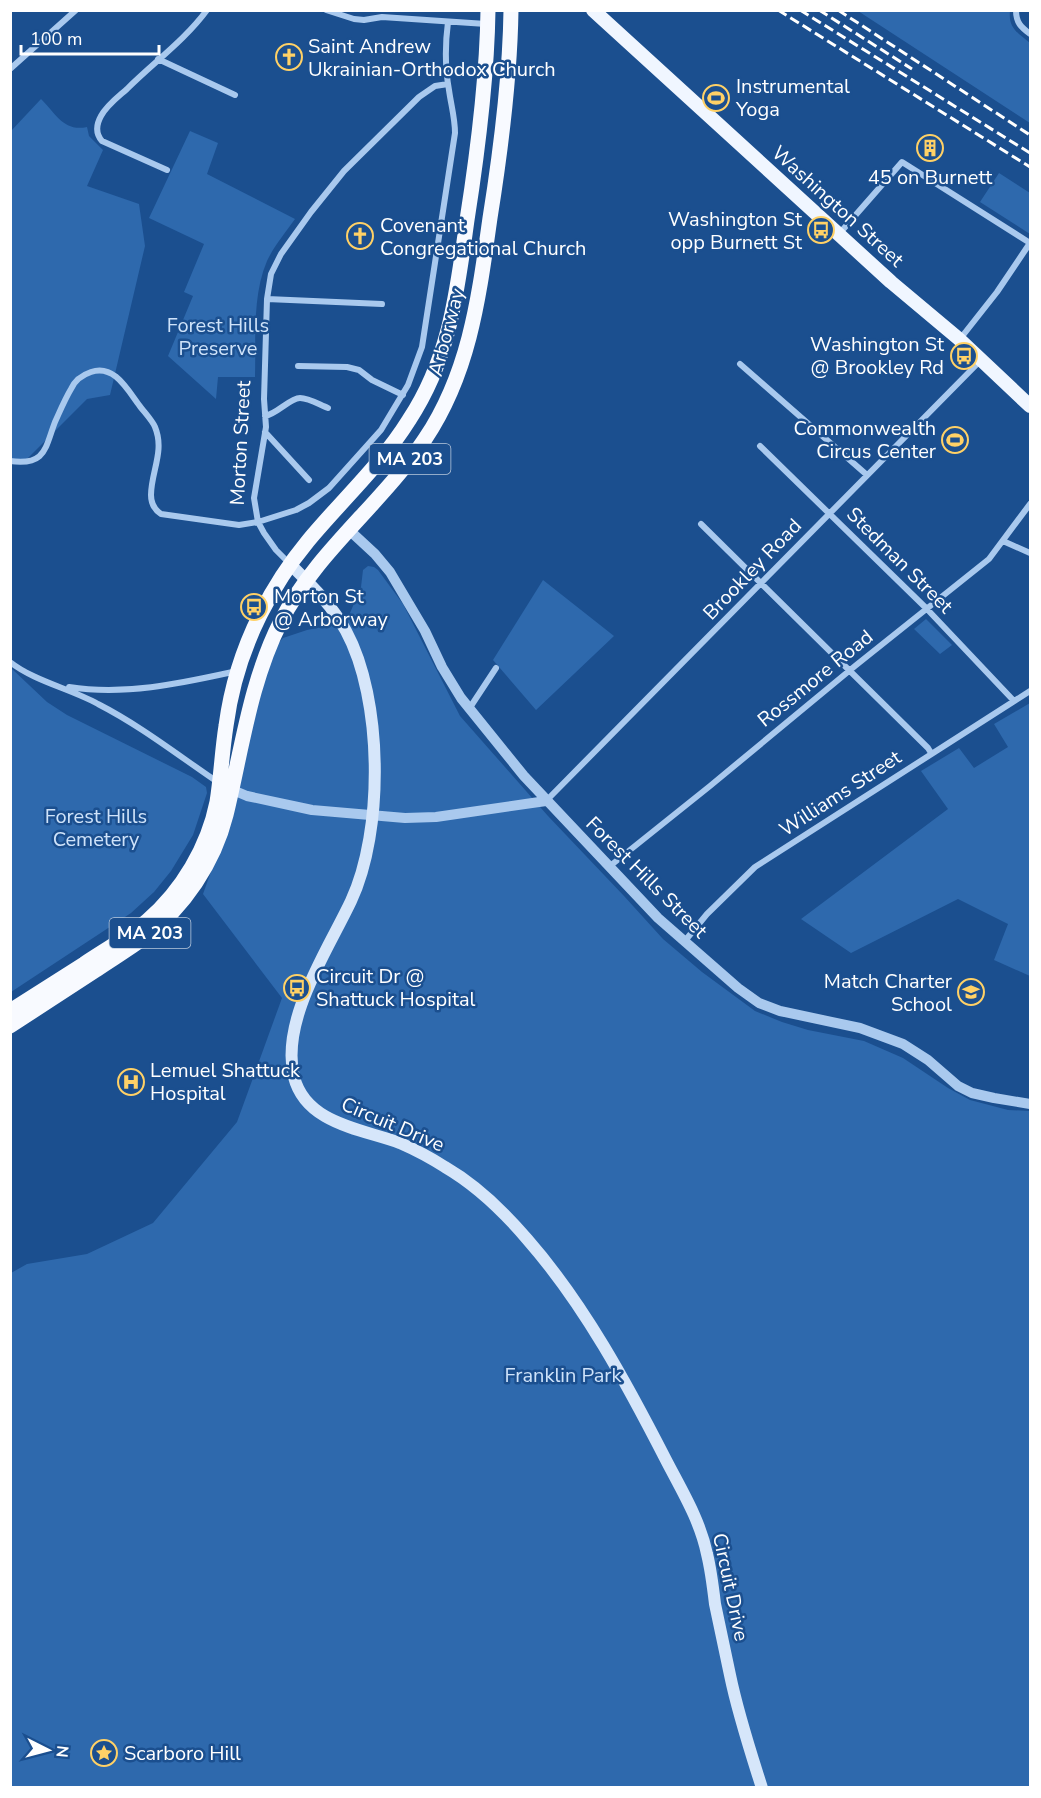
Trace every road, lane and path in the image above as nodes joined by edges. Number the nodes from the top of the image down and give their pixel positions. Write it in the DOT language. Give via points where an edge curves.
graph roads {
  1 [pos="76,10"];
  2 [pos="207,10"];
  3 [pos="326,10"];
  4 [pos="510,10"];
  5 [pos="593,10"];
  6 [pos="1016,10"];
  7 [pos="488,17"];
  8 [pos="448,22"];
  9 [pos="1030,34"];
  10 [pos="158,59"];
  11 [pos="10,69"];
  12 [pos="448,84"];
  13 [pos="235,95"];
  14 [pos="167,170"];
  15 [pos="472,187"];
  16 [pos="492,205"];
  17 [pos="840,234"];
  18 [pos="267,299"];
  19 [pos="382,304"];
  20 [pos="959,339"];
  21 [pos="981,360"];
  22 [pos="740,364"];
  23 [pos="298,366"];
  24 [pos="403,395"];
  25 [pos="1030,406"];
  26 [pos="328,408"];
  27 [pos="265,416"];
  28 [pos="265,432"];
  29 [pos="760,446"];
  30 [pos="10,461"];
  31 [pos="867,475"];
  32 [pos="309,480"];
  33 [pos="1030,504"];
  34 [pos="830,514"];
  35 [pos="258,522"];
  36 [pos="701,524"];
  37 [pos="348,529"];
  38 [pos="1003,541"];
  39 [pos="1030,553"];
  40 [pos="290,564"];
  41 [pos="306,580"];
  42 [pos="762,584"];
  43 [pos="926,608"];
  44 [pos="10,662"];
  45 [pos="496,668"];
  46 [pos="238,671"];
  47 [pos="849,671"];
  48 [pos="57,685"];
  49 [pos="1030,691"];
  50 [pos="1014,701"];
  51 [pos="469,709"];
  52 [pos="931,753"];
  53 [pos="226,787"];
  54 [pos="546,801"];
  55 [pos="610,866"];
  56 [pos="684,942"];
  57 [pos="10,1011"];
  58 [pos="10,1026"];
  59 [pos="1030,1104"];
  60 [pos="762,1788"];
  1 -- 11 [label="street"];
  2 -- 10 [label="street"];
  3 -- 8 [label="street" via="354,19"];
  4 -- 16 [label="highway, Arborway / MA 203" via="505,105"];
  5 -- 17 [label="main road, Washington Street"];
  6 -- 9 [label="street" via="1020,26"];
  7 -- 8 [label="street"];
  7 -- 15 [label="highway, Arborway / MA 203" via="483,105"];
  8 -- 12 [label="street, Arborway"];
  10 -- 13 [label="street"];
  10 -- 14 [label="street" via="109,106 96,131 102,141"];
  12 -- 18 [label="street, Morton Street" via="435,86 419,97 345,171 277,260"];
  12 -- 24 [label="street, Arborway" via="455,121 453,144 424,339"];
  15 -- 16 [label="highway" via="479,200"];
  15 -- 40 [label="highway, Arborway / MA 203" via="452,316 426,391 390,448"];
  16 -- 37 [label="highway, Arborway / MA 203" via="475,315 453,389 416,452"];
  17 -- 20 [label="main road, Washington Street"];
  17 -- 20 [label="street" via="902,162 1030,243"];
  18 -- 19 [label="street"];
  18 -- 27 [label="street, Morton Street"];
  20 -- 21 [label="main road, Washington Street"];
  21 -- 25 [label="main road, Washington Street"];
  21 -- 31 [label="street, Brookley Road"];
  22 -- 31 [label="street"];
  23 -- 24 [label="street" via="359,370"];
  24 -- 35 [label="street, Arborway" via="372,441 329,488 296,510"];
  26 -- 27 [label="street" via="298,398"];
  27 -- 28 [label="street, Morton Street"];
  28 -- 32 [label="street"];
  28 -- 35 [label="street, Morton Street" via="254,498"];
  29 -- 34 [label="street, Stedman Street"];
  30 -- 35 [label="street, Arborway" via="41,456 71,387 81,375 94,370 108,371 119,378 155,426 158,456 150,496 156,511 231,525"];
  31 -- 34 [label="street, Brookley Road"];
  33 -- 38 [label="street, Rossmore Road"];
  34 -- 42 [label="street, Brookley Road"];
  34 -- 43 [label="street, Stedman Street"];
  35 -- 40 [label="street, Morton Street"];
  36 -- 42 [label="street"];
  37 -- 41 [label="highway, Arborway / MA 203"];
  37 -- 51 [label="street, Forest Hills Street" via="390,572"];
  38 -- 39 [label="street"];
  38 -- 43 [label="street, Rossmore Road" via="988,559"];
  40 -- 41 [label="main road, Circuit Drive"];
  40 -- 46 [label="highway, MA 203" via="261,613"];
  41 -- 53 [label="highway, MA 203" via="281,621 262,664"];
  41 -- 60 [label="main road, Circuit Drive" via="338,616 358,658 371,719 374,793 364,867 298,1018 291,1052 297,1087 321,1115 408,1147 466,1181 525,1236 582,1314 633,1395 693,1513 707,1552 742,1726"];
  42 -- 47 [label="street"];
  42 -- 54 [label="street, Brookley Road"];
  43 -- 47 [label="street, Rossmore Road"];
  43 -- 50 [label="street, Stedman Street"];
  44 -- 48 [label="street"];
  45 -- 51 [label="street"];
  46 -- 48 [label="street" via="145,688 102,690"];
  46 -- 53 [label="highway, MA 203" via="227,717"];
  47 -- 52 [label="street"];
  47 -- 55 [label="street, Rossmore Road"];
  48 -- 53 [label="street" via="124,718"];
  49 -- 50 [label="street, Williams Street"];
  50 -- 52 [label="street, Williams Street"];
  51 -- 54 [label="street, Forest Hills Street"];
  52 -- 56 [label="street, Williams Street" via="755,867"];
  53 -- 54 [label="street" via="251,797 312,810 399,818 436,817"];
  53 -- 57 [label="highway, MA 203" via="204,844 166,902 134,931"];
  53 -- 58 [label="highway, MA 203" via="222,830 212,855 176,909 136,944"];
  54 -- 55 [label="street, Forest Hills Street"];
  55 -- 56 [label="street, Forest Hills Street"];
  56 -- 59 [label="street, Forest Hills Street" via="759,1003 882,1035 928,1060 972,1093"];
}
